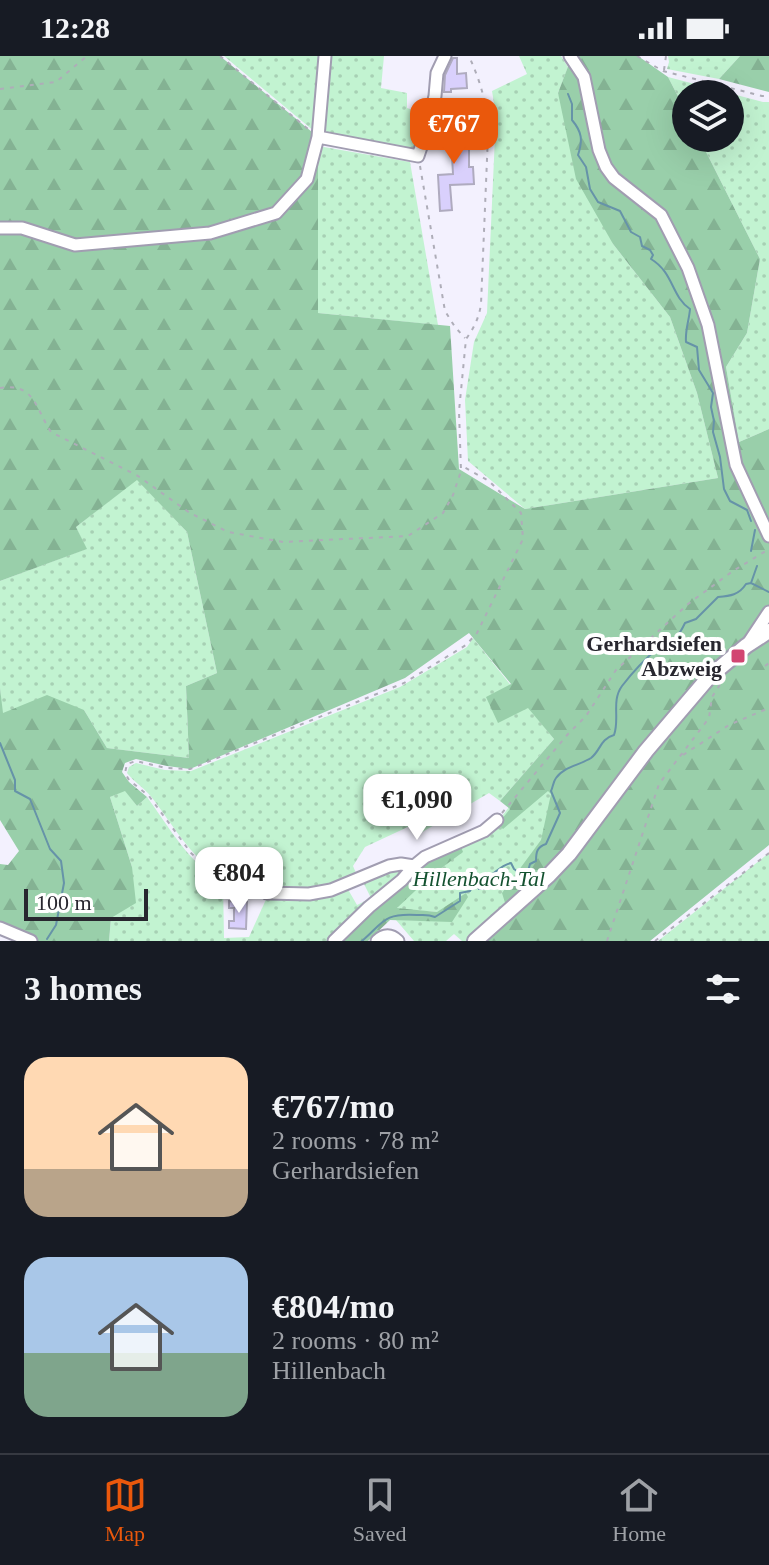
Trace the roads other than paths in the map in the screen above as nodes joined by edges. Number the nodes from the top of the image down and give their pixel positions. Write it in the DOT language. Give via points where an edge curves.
graph roads {
  1 [pos="325,56"];
  2 [pos="445,56"];
  3 [pos="570,56"];
  4 [pos="318,137"];
  5 [pos="0,228"];
  6 [pos="769,536"];
  7 [pos="769,612"];
  8 [pos="769,631"];
  9 [pos="746,646"];
  10 [pos="497,820"];
  11 [pos="414,866"];
  12 [pos="267,893"];
  13 [pos="0,928"];
  14 [pos="31,941"];
  15 [pos="334,941"];
  16 [pos="377,941"];
  17 [pos="398,941"];
  18 [pos="475,941"];
  1 -- 4 [label="street"];
  2 -- 4 [label="street" via="418,156"];
  3 -- 6 [label="street" via="584,77 606,167 661,215 688,268 708,325 736,465"];
  4 -- 5 [label="street" via="307,179 276,213 210,233 75,245 22,228"];
  7 -- 9 [label="street"];
  8 -- 9 [label="main road"];
  9 -- 18 [label="main road" via="709,677 646,751 569,854"];
  10 -- 11 [label="street"];
  11 -- 12 [label="street" via="389,866 331,890"];
  11 -- 15 [label="street"];
  13 -- 14 [label="street"];
  16 -- 17 [label="street" via="385,935"];
}
